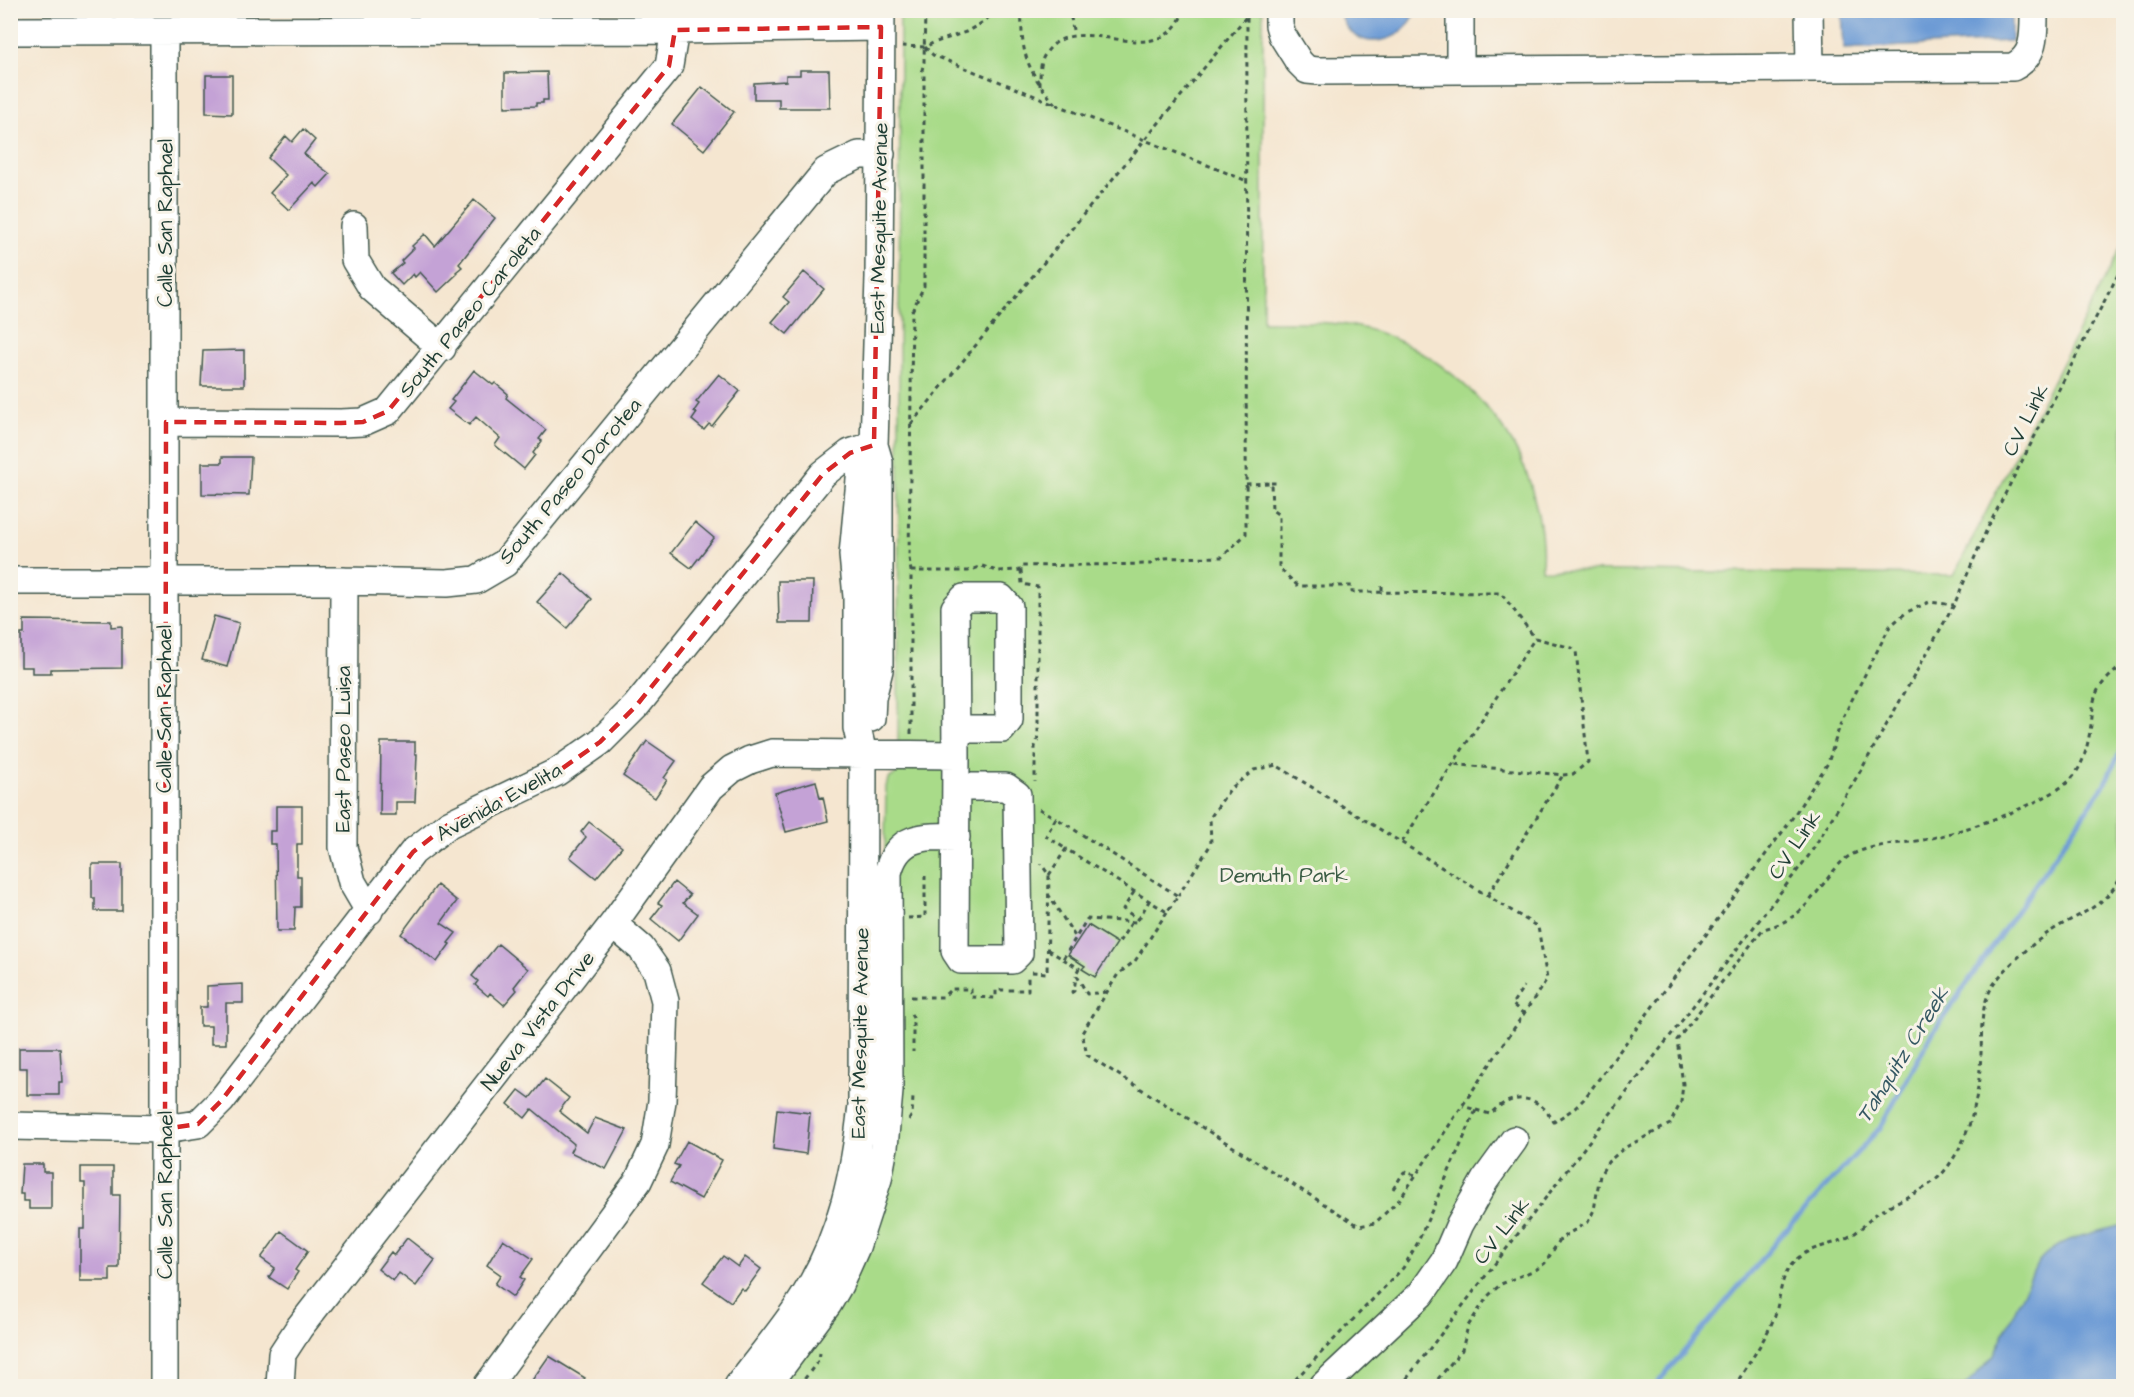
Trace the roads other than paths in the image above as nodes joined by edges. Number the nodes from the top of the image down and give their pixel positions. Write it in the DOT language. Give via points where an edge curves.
graph roads {
  1 [pos="11,10"];
  2 [pos="1279,10"];
  3 [pos="1460,10"];
  4 [pos="1809,10"];
  5 [pos="2034,10"];
  6 [pos="675,20"];
  7 [pos="886,28"];
  8 [pos="11,31"];
  9 [pos="164,32"];
  10 [pos="1810,68"];
  11 [pos="1460,70"];
  12 [pos="881,154"];
  13 [pos="354,226"];
  14 [pos="442,348"];
  15 [pos="166,422"];
  16 [pos="874,445"];
  17 [pos="10,581"];
  18 [pos="344,581"];
  19 [pos="164,582"];
  20 [pos="956,742"];
  21 [pos="863,754"];
  22 [pos="956,788"];
  23 [pos="956,837"];
  24 [pos="369,911"];
  25 [pos="613,924"];
  26 [pos="10,1126"];
  27 [pos="165,1129"];
  28 [pos="1514,1140"];
  29 [pos="164,1386"];
  30 [pos="280,1386"];
  31 [pos="487,1386"];
  32 [pos="738,1386"];
  33 [pos="767,1386"];
  34 [pos="1323,1386"];
  1 -- 8 [label="street"];
  2 -- 11 [label="street" via="1282,35 1307,70"];
  3 -- 11 [label="street"];
  4 -- 10 [label="street"];
  5 -- 10 [label="street" via="2032,49 2022,63 2013,67"];
  6 -- 7 [label="street"];
  6 -- 9 [label="street"];
  6 -- 14 [label="street, South Paseo Caroleta" via="669,66"];
  7 -- 12 [label="street, East Mesquite Avenue"];
  8 -- 9 [label="street"];
  9 -- 15 [label="street, Calle San Raphael"];
  10 -- 11 [label="street"];
  12 -- 16 [label="street, East Mesquite Avenue"];
  12 -- 18 [label="street, South Paseo Dorotea" via="859,155 826,171 505,563 476,580"];
  13 -- 14 [label="street" via="356,260 372,288"];
  14 -- 15 [label="street, South Paseo Caroleta" via="388,411 363,422"];
  15 -- 19 [label="street, Calle San Raphael"];
  16 -- 21 [label="street, East Mesquite Avenue" via="879,462 879,670"];
  16 -- 24 [label="street, Avenida Evelita" via="850,453 823,474 636,706 600,742 557,772 449,824 413,852"];
  17 -- 19 [label="street, South Paseo Dorotea"];
  18 -- 19 [label="street, South Paseo Dorotea"];
  18 -- 24 [label="street, East Paseo Luisa" via="343,847 352,882"];
  19 -- 27 [label="street, Calle San Raphael"];
  20 -- 20 [label="street, Nueva Vista Drive" via="955,608 964,598 1001,598 1009,607 1009,720 1002,729"];
  20 -- 21 [label="street, Nueva Vista Drive"];
  20 -- 22 [label="street"];
  21 -- 25 [label="street, Nueva Vista Drive" via="772,753 732,769 711,788"];
  21 -- 32 [label="street, East Mesquite Avenue" via="862,1105 854,1174 836,1231 806,1294"];
  22 -- 23 [label="street"];
  22 -- 23 [label="street" via="1006,788 1017,795 1019,953 1012,960 962,960 955,951"];
  23 -- 33 [label="street" via="917,838 901,848 890,864 889,1091 878,1179 860,1237 839,1285"];
  24 -- 27 [label="street, Avenida Evelita" via="221,1101 198,1124"];
  25 -- 30 [label="street, Nueva Vista Drive" via="299,1328 282,1354"];
  25 -- 31 [label="street" via="652,963 665,1001 662,1101 655,1145 638,1181"];
  26 -- 27 [label="street, Avenida Evelita"];
  27 -- 29 [label="street, Calle San Raphael"];
  28 -- 34 [label="street" via="1485,1180 1444,1261 1421,1294"];
}
